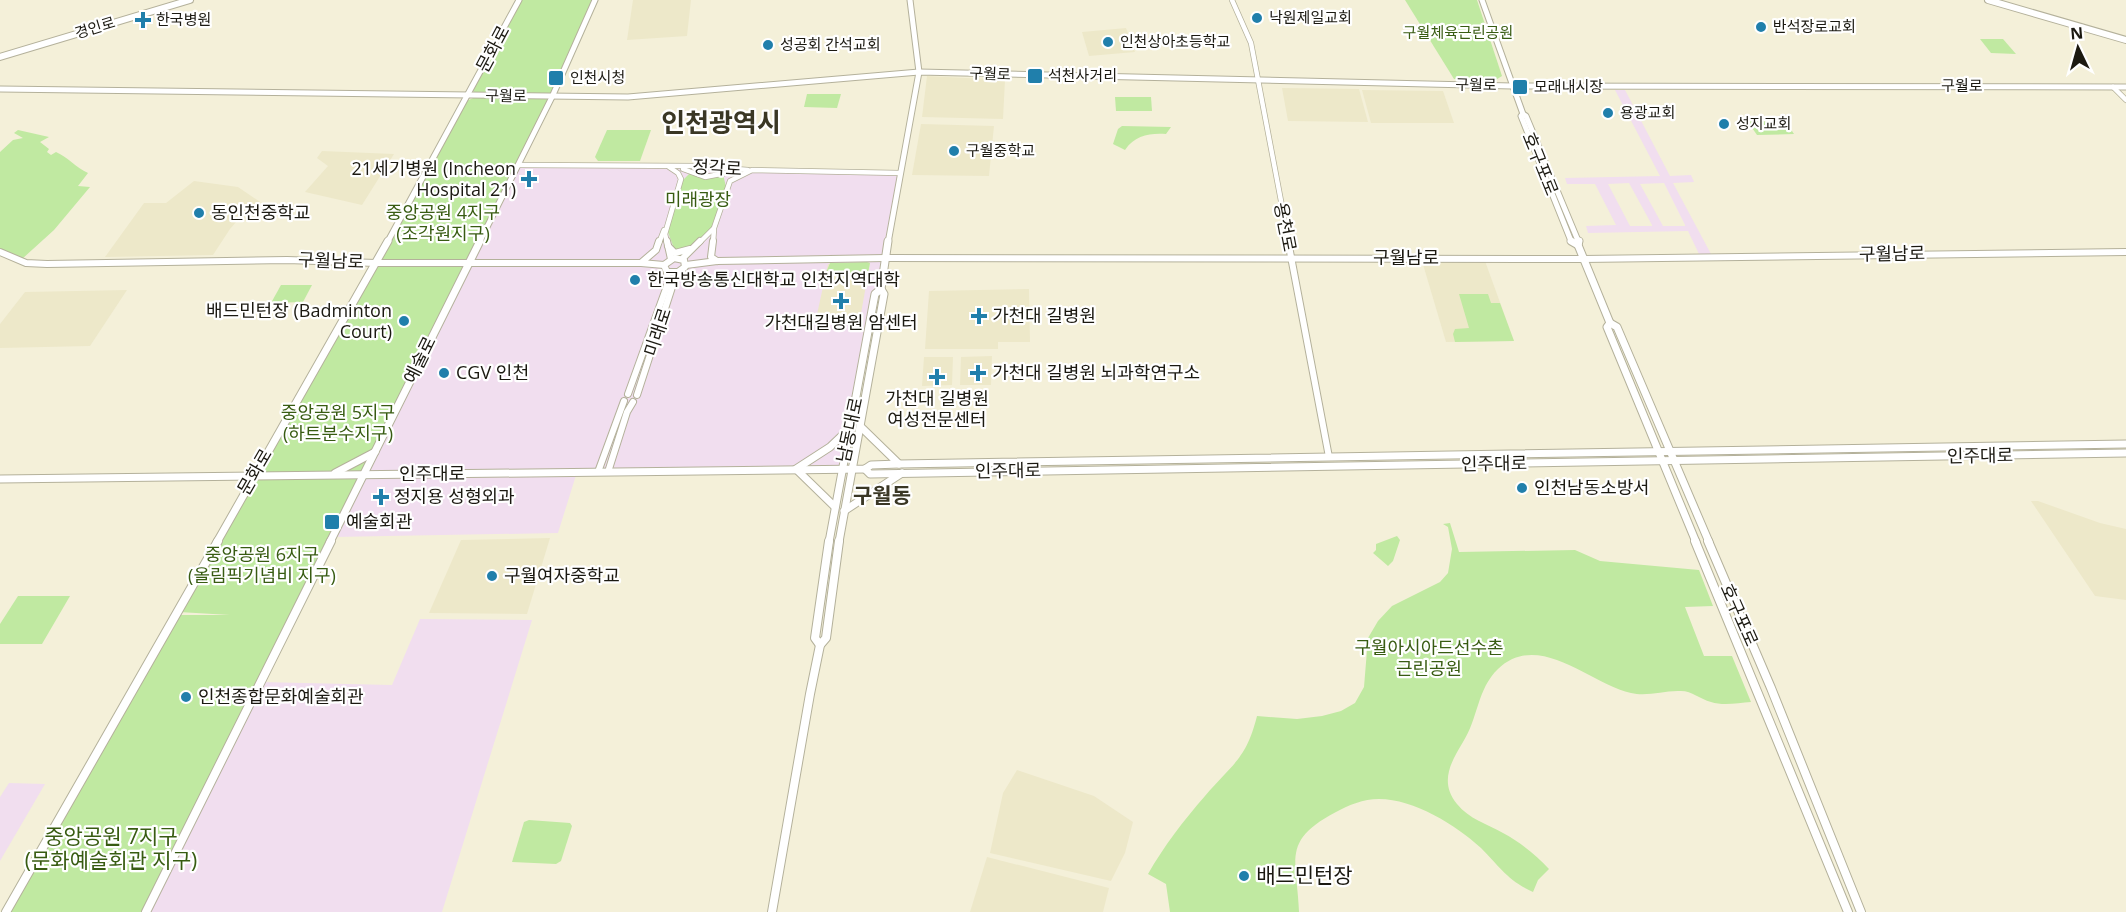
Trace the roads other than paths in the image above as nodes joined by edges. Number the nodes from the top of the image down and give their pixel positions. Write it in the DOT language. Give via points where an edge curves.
graph roads {
  1 [pos="190,0"];
  2 [pos="519,0"];
  3 [pos="595,0"];
  4 [pos="910,0"];
  5 [pos="1232,0"];
  6 [pos="1482,0"];
  7 [pos="1988,0"];
  8 [pos="2126,40"];
  9 [pos="0,57"];
  10 [pos="919,72"];
  11 [pos="1257,81"];
  12 [pos="1512,86"];
  13 [pos="2113,87"];
  14 [pos="2126,87"];
  15 [pos="0,89"];
  16 [pos="468,96"];
  17 [pos="552,97"];
  18 [pos="2126,100"];
  19 [pos="518,165"];
  20 [pos="699,166"];
  21 [pos="668,167"];
  22 [pos="719,167"];
  23 [pos="752,170"];
  24 [pos="691,172"];
  25 [pos="900,173"];
  26 [pos="723,174"];
  27 [pos="680,183"];
  28 [pos="726,187"];
  29 [pos="666,227"];
  30 [pos="714,228"];
  31 [pos="668,245"];
  32 [pos="696,247"];
  33 [pos="0,252"];
  34 [pos="2126,252"];
  35 [pos="1291,257"];
  36 [pos="885,258"];
  37 [pos="671,259"];
  38 [pos="682,259"];
  39 [pos="1583,259"];
  40 [pos="717,261"];
  41 [pos="376,263"];
  42 [pos="469,263"];
  43 [pos="641,263"];
  44 [pos="664,265"];
  45 [pos="686,266"];
  46 [pos="681,271"];
  47 [pos="667,272"];
  48 [pos="881,289"];
  49 [pos="1610,323"];
  50 [pos="628,394"];
  51 [pos="637,395"];
  52 [pos="624,401"];
  53 [pos="633,402"];
  54 [pos="851,426"];
  55 [pos="861,427"];
  56 [pos="2126,444"];
  57 [pos="375,452"];
  58 [pos="2126,453"];
  59 [pos="1661,456"];
  60 [pos="1671,456"];
  61 [pos="1329,457"];
  62 [pos="899,464"];
  63 [pos="796,469"];
  64 [pos="842,469"];
  65 [pos="852,469"];
  66 [pos="865,469"];
  67 [pos="598,472"];
  68 [pos="608,472"];
  69 [pos="903,473"];
  70 [pos="331,474"];
  71 [pos="364,474"];
  72 [pos="253,476"];
  73 [pos="0,479"];
  74 [pos="835,507"];
  75 [pos="844,511"];
  76 [pos="820,645"];
  77 [pos="6,912"];
  78 [pos="146,912"];
  79 [pos="772,912"];
  80 [pos="1848,912"];
  81 [pos="1861,912"];
  1 -- 9 [label="main road, 경인로"];
  2 -- 16 [label="main road, 문화로"];
  3 -- 17 [label="main road, 예술로"];
  4 -- 10 [label="main road, 남동대로"];
  5 -- 11 [label="street, 용천로" via="1251,43"];
  6 -- 12 [label="main road, 호구포로"];
  7 -- 8 [label="main road"];
  10 -- 11 [label="main road, 구월로"];
  10 -- 17 [label="main road, 구월로" via="648,96"];
  10 -- 25 [label="main road, 남동대로"];
  11 -- 12 [label="main road, 구월로"];
  11 -- 35 [label="street, 용천로"];
  12 -- 13 [label="main road, 구월로"];
  12 -- 39 [label="main road, 호구포로" via="1571,241 1578,245"];
  13 -- 14 [label="main road, 구월로"];
  13 -- 18 [label="street"];
  15 -- 16 [label="main road, 구월로"];
  16 -- 17 [label="main road, 구월로"];
  16 -- 41 [label="main road, 문화로"];
  17 -- 19 [label="main road, 예술로"];
  19 -- 21 [label="street, 정각로"];
  19 -- 42 [label="main road, 예술로"];
  20 -- 21 [label="street, 정각로"];
  20 -- 22 [label="street, 정각로"];
  20 -- 24 [label="street"];
  21 -- 24 [label="street, 정각로"];
  21 -- 27 [label="street" via="680,175"];
  22 -- 23 [label="street, 정각로"];
  22 -- 26 [label="street"];
  23 -- 25 [label="street"];
  23 -- 26 [label="street, 정각로"];
  23 -- 28 [label="street" via="733,178"];
  24 -- 26 [label="street, 정각로" via="705,177"];
  24 -- 27 [label="street"];
  25 -- 36 [label="main road, 남동대로"];
  26 -- 28 [label="street"];
  27 -- 29 [label="street"];
  28 -- 30 [label="street"];
  29 -- 31 [label="street"];
  29 -- 43 [label="street" via="657,250"];
  30 -- 32 [label="street"];
  30 -- 40 [label="street" via="711,256"];
  31 -- 32 [label="street" via="679,254"];
  31 -- 37 [label="street"];
  32 -- 38 [label="street"];
  33 -- 41 [label="street, 구월남로" via="26,263 47,264 287,260"];
  34 -- 39 [label="street, 구월남로"];
  35 -- 36 [label="street, 구월남로"];
  35 -- 39 [label="street, 구월남로"];
  35 -- 61 [label="street, 용천로"];
  36 -- 40 [label="street, 구월남로"];
  36 -- 48 [label="main road, 남동대로"];
  37 -- 38 [label="street"];
  37 -- 44 [label="street"];
  38 -- 45 [label="street"];
  39 -- 49 [label="main road, 호구포로"];
  40 -- 45 [label="street, 구월남로"];
  41 -- 42 [label="street, 구월남로"];
  41 -- 72 [label="main road, 문화로"];
  42 -- 43 [label="street, 구월남로"];
  42 -- 57 [label="main road, 예술로"];
  43 -- 44 [label="street, 구월남로"];
  44 -- 47 [label="street"];
  45 -- 46 [label="street"];
  46 -- 47 [label="street"];
  46 -- 51 [label="street, 미래로" via="674,281"];
  47 -- 50 [label="street, 미래로" via="668,283"];
  48 -- 54 [label="main road, 남동대로" via="875,294"];
  48 -- 55 [label="main road, 남동대로" via="884,294"];
  49 -- 59 [label="main road, 호구포로" via="1607,327"];
  49 -- 60 [label="main road, 호구포로" via="1617,327"];
  50 -- 51 [label="street"];
  50 -- 52 [label="street, 미래로"];
  51 -- 53 [label="street, 미래로"];
  52 -- 53 [label="street"];
  52 -- 67 [label="street"];
  53 -- 68 [label="street"];
  54 -- 63 [label="main road" via="831,447"];
  54 -- 64 [label="main road, 남동대로"];
  55 -- 62 [label="main road"];
  55 -- 65 [label="main road, 남동대로"];
  56 -- 60 [label="main road, 인주대로"];
  57 -- 70 [label="main road"];
  57 -- 71 [label="main road, 예술로"];
  58 -- 60 [label="main road, 인주대로"];
  59 -- 60 [label="main road, 인주대로"];
  59 -- 61 [label="main road, 인주대로"];
  59 -- 69 [label="main road, 인주대로"];
  59 -- 80 [label="main road, 호구포로"];
  60 -- 81 [label="main road, 호구포로" via="1771,688"];
  61 -- 62 [label="main road, 인주대로"];
  62 -- 66 [label="main road, 인주대로" via="871,465"];
  63 -- 64 [label="main road, 인주대로"];
  63 -- 68 [label="main road, 인주대로"];
  63 -- 74 [label="main road"];
  64 -- 65 [label="main road, 인주대로"];
  64 -- 74 [label="main road, 남동대로"];
  65 -- 66 [label="main road, 인주대로"];
  65 -- 75 [label="main road, 남동대로"];
  66 -- 69 [label="main road, 인주대로" via="870,474"];
  67 -- 68 [label="main road, 인주대로"];
  67 -- 71 [label="main road, 인주대로"];
  69 -- 75 [label="main road"];
  70 -- 71 [label="main road, 인주대로"];
  70 -- 72 [label="main road, 인주대로"];
  71 -- 78 [label="main road, 예술로"];
  72 -- 73 [label="main road, 인주대로"];
  72 -- 77 [label="main road, 문화로"];
  74 -- 76 [label="main road, 남동대로" via="815,638"];
  75 -- 76 [label="main road, 남동대로" via="826,638"];
  76 -- 79 [label="main road, 남동대로"];
}
